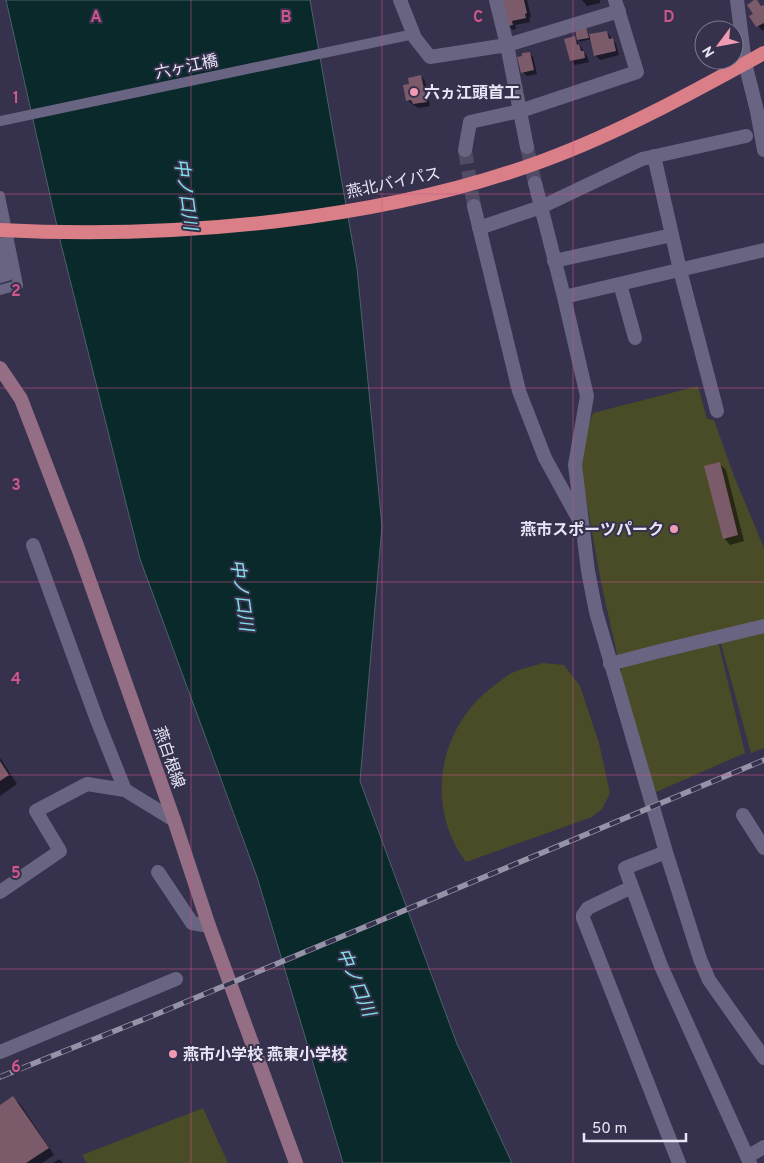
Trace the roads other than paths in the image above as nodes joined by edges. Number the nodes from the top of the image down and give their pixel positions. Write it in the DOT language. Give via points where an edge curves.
graph roads {
  1 [pos="400,0"];
  2 [pos="496,0"];
  3 [pos="737,0"];
  4 [pos="617,6"];
  5 [pos="414,34"];
  6 [pos="507,45"];
  7 [pos="764,53"];
  8 [pos="745,63"];
  9 [pos="520,111"];
  10 [pos="0,121"];
  11 [pos="746,136"];
  12 [pos="527,147"];
  13 [pos="465,150"];
  14 [pos="764,150"];
  15 [pos="654,156"];
  16 [pos="535,183"];
  17 [pos="0,196"];
  18 [pos="474,206"];
  19 [pos="541,207"];
  20 [pos="479,228"];
  21 [pos="0,230"];
  22 [pos="672,235"];
  23 [pos="0,244"];
  24 [pos="764,250"];
  25 [pos="554,261"];
  26 [pos="680,270"];
  27 [pos="0,276"];
  28 [pos="620,284"];
  29 [pos="0,290"];
  30 [pos="564,297"];
  31 [pos="635,338"];
  32 [pos="0,368"];
  33 [pos="717,411"];
  34 [pos="582,525"];
  35 [pos="33,546"];
  36 [pos="764,626"];
  37 [pos="610,664"];
  38 [pos="125,790"];
  39 [pos="744,815"];
  40 [pos="174,820"];
  41 [pos="762,839"];
  42 [pos="666,852"];
  43 [pos="158,872"];
  44 [pos="632,888"];
  45 [pos="0,892"];
  46 [pos="208,926"];
  47 [pos="176,979"];
  48 [pos="0,1052"];
  49 [pos="764,1058"];
  50 [pos="764,1147"];
  51 [pos="748,1160"];
  52 [pos="296,1163"];
  53 [pos="679,1163"];
  1 -- 5 [label="street"];
  2 -- 6 [label="street"];
  3 -- 8 [label="street"];
  4 -- 6 [label="street"];
  4 -- 9 [label="street" via="637,72"];
  5 -- 6 [label="street" via="430,57"];
  5 -- 10 [label="street, 六ヶ江橋"];
  6 -- 9 [label="street"];
  7 -- 8 [label="highway, 燕北バイパス"];
  8 -- 14 [label="street"];
  8 -- 21 [label="highway, 燕北バイパス" via="634,122 560,154 489,178 408,199 321,214 226,225 154,230"];
  9 -- 12 [label="street"];
  9 -- 13 [label="street" via="470,122"];
  11 -- 15 [label="street"];
  15 -- 19 [label="street"];
  15 -- 22 [label="street"];
  16 -- 19 [label="street"];
  17 -- 29 [label="street" via="18,285"];
  18 -- 20 [label="street"];
  19 -- 20 [label="street"];
  19 -- 25 [label="street"];
  20 -- 34 [label="street" via="519,391 545,458"];
  22 -- 25 [label="street"];
  22 -- 26 [label="street"];
  23 -- 27 [label="street" via="7,274"];
  24 -- 26 [label="street"];
  25 -- 30 [label="street"];
  26 -- 28 [label="street"];
  26 -- 33 [label="street"];
  28 -- 30 [label="street"];
  28 -- 31 [label="street"];
  30 -- 34 [label="street" via="587,396 575,466"];
  32 -- 40 [label="main road, 燕白根線" via="22,399"];
  34 -- 37 [label="street" via="596,612"];
  35 -- 38 [label="street"];
  36 -- 37 [label="street"];
  37 -- 42 [label="street"];
  38 -- 40 [label="street"];
  38 -- 45 [label="street" via="87,784 36,811 60,851"];
  39 -- 41 [label="street"];
  40 -- 46 [label="main road, 燕白根線"];
  42 -- 44 [label="street" via="625,868"];
  42 -- 49 [label="street" via="692,936 710,980"];
  43 -- 46 [label="street" via="192,923"];
  44 -- 51 [label="street" via="661,966"];
  44 -- 53 [label="street" via="588,908 583,918"];
  46 -- 52 [label="main road, 燕白根線"];
  47 -- 48 [label="street"];
  50 -- 51 [label="street"];
}
